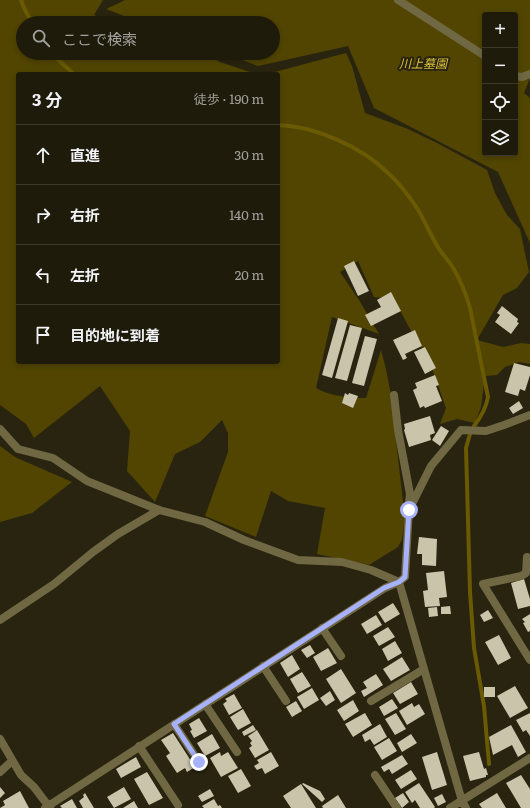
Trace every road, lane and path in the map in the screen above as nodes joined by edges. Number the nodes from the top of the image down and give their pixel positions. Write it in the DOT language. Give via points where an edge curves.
graph roads {
  1 [pos="398,0"];
  2 [pos="482,54"];
  3 [pos="518,76"];
  4 [pos="528,77"];
  5 [pos="394,395"];
  6 [pos="530,415"];
  7 [pos="0,429"];
  8 [pos="159,510"];
  9 [pos="409,510"];
  10 [pos="527,557"];
  11 [pos="399,582"];
  12 [pos="0,620"];
  13 [pos="322,628"];
  14 [pos="341,656"];
  15 [pos="530,660"];
  16 [pos="263,666"];
  17 [pos="424,669"];
  18 [pos="286,701"];
  19 [pos="371,701"];
  20 [pos="205,704"];
  21 [pos="174,724"];
  22 [pos="0,739"];
  23 [pos="139,746"];
  24 [pos="237,752"];
  25 [pos="530,758"];
  26 [pos="12,761"];
  27 [pos="199,762"];
  28 [pos="0,772"];
  29 [pos="375,775"];
  30 [pos="464,804"];
  31 [pos="178,805"];
  32 [pos="48,807"];
  33 [pos="397,808"];
  34 [pos="450,808"];
  1 -- 2 [label="street"];
  3 -- 4 [label="street"];
  5 -- 9 [label="street" via="410,494"];
  6 -- 9 [label="street" via="486,431 461,430 431,466"];
  7 -- 8 [label="street" via="18,449 53,458 87,481"];
  8 -- 11 [label="street" via="205,522 298,560 342,562 371,570"];
  8 -- 12 [label="street" via="93,552 54,584"];
  9 -- 11 [label="street" via="405,577"];
  10 -- 15 [label="street" via="526,574 483,584"];
  11 -- 13 [label="street" via="384,588"];
  11 -- 17 [label="street"];
  13 -- 14 [label="street"];
  13 -- 16 [label="street"];
  16 -- 18 [label="street"];
  16 -- 20 [label="street"];
  17 -- 19 [label="street"];
  17 -- 30 [label="street"];
  20 -- 21 [label="street"];
  20 -- 24 [label="street"];
  21 -- 23 [label="street"];
  21 -- 27 [label="street"];
  22 -- 26 [label="street"];
  23 -- 31 [label="street"];
  23 -- 32 [label="street"];
  25 -- 30 [label="street"];
  26 -- 28 [label="street"];
  26 -- 32 [label="street"];
  29 -- 33 [label="street"];
  30 -- 34 [label="street"];
}
